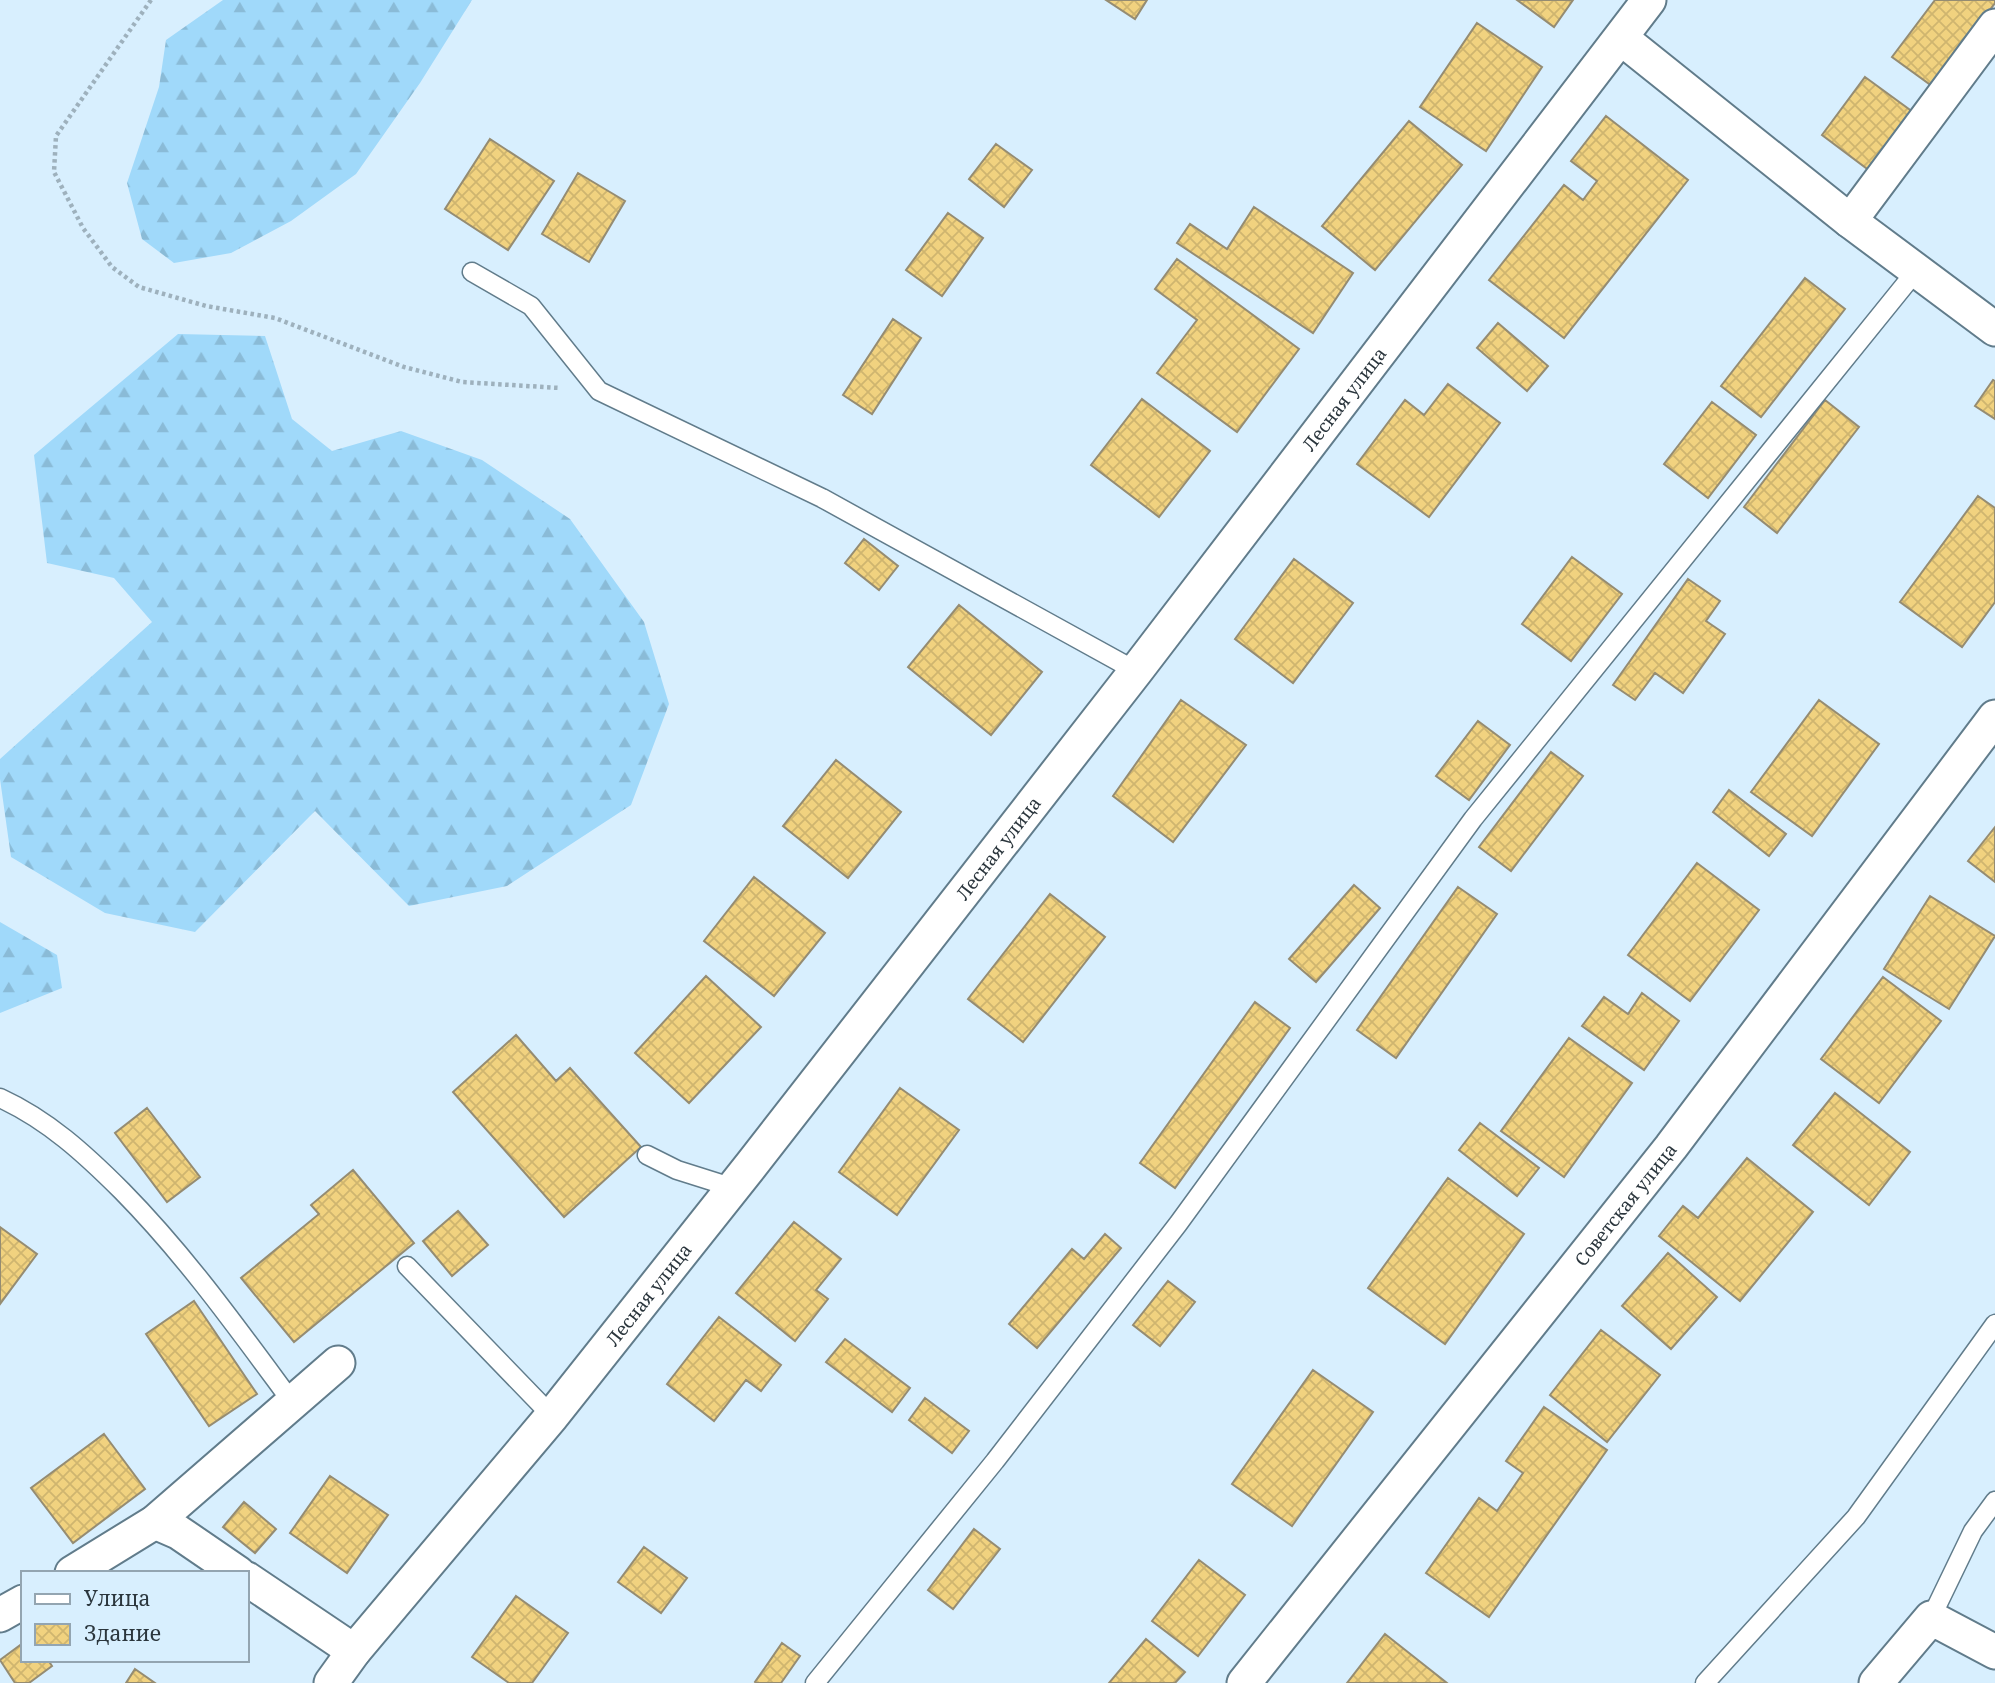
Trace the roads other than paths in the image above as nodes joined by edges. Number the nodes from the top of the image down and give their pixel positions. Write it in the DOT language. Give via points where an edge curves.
graph roads {
  1 [pos="1649,0"];
  2 [pos="1995,26"];
  3 [pos="1621,38"];
  4 [pos="1850,221"];
  5 [pos="1916,271"];
  6 [pos="472,272"];
  7 [pos="1995,329"];
  8 [pos="1136,671"];
  9 [pos="1995,717"];
  10 [pos="0,1098"];
  11 [pos="647,1155"];
  12 [pos="734,1188"];
  13 [pos="407,1266"];
  14 [pos="1995,1324"];
  15 [pos="338,1363"];
  16 [pos="292,1402"];
  17 [pos="552,1416"];
  18 [pos="1995,1501"];
  19 [pos="155,1522"];
  20 [pos="75,1571"];
  21 [pos="235,1571"];
  22 [pos="248,1580"];
  23 [pos="21,1603"];
  24 [pos="0,1615"];
  25 [pos="1931,1618"];
  26 [pos="354,1651"];
  27 [pos="1995,1652"];
  28 [pos="331,1683"];
  29 [pos="815,1683"];
  30 [pos="1244,1683"];
  31 [pos="1705,1683"];
  32 [pos="1876,1683"];
  1 -- 3 [label="street, Лесная улица"];
  2 -- 4 [label="street"];
  3 -- 4 [label="street"];
  3 -- 8 [label="street, Лесная улица"];
  4 -- 5 [label="street"];
  5 -- 7 [label="street"];
  5 -- 29 [label="lane" via="1474,819 1170,1234 995,1461"];
  6 -- 8 [label="lane" via="531,306 599,391 822,498"];
  8 -- 12 [label="street, Лесная улица"];
  9 -- 30 [label="street, Советская улица" via="1671,1147"];
  10 -- 16 [label="lane" via="26,1110 90,1159 158,1228"];
  11 -- 12 [label="lane"];
  12 -- 17 [label="street, Лесная улица"];
  13 -- 17 [label="lane"];
  14 -- 31 [label="lane" via="1856,1517"];
  15 -- 16 [label="street"];
  16 -- 19 [label="street"];
  17 -- 26 [label="street, Лесная улица"];
  18 -- 25 [label="lane" via="1973,1531"];
  19 -- 20 [label="street"];
  19 -- 21 [label="street"];
  22 -- 26 [label="street"];
  23 -- 24 [label="street"];
  25 -- 27 [label="street"];
  25 -- 32 [label="street"];
  26 -- 28 [label="street, Лесная улица"];
}
